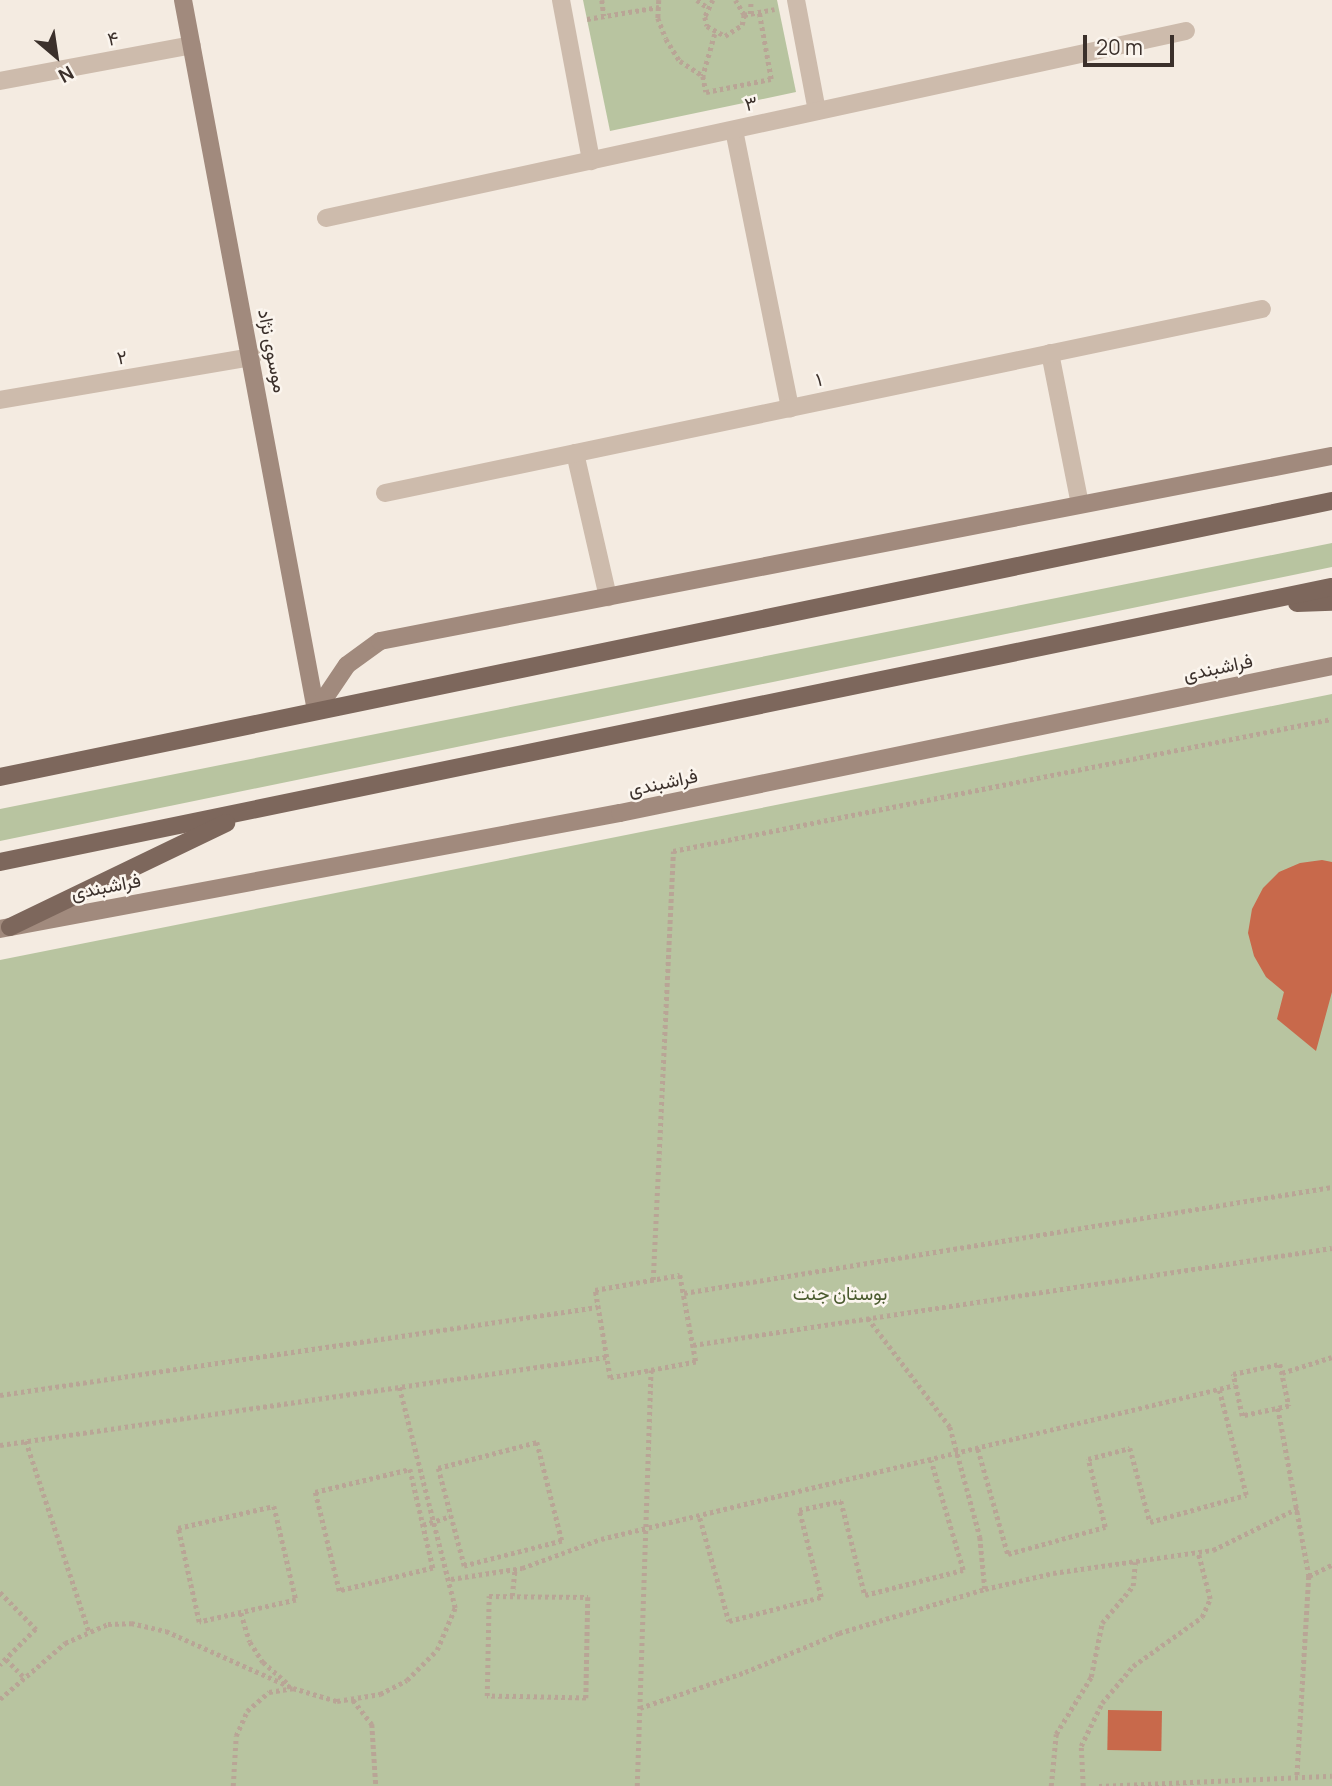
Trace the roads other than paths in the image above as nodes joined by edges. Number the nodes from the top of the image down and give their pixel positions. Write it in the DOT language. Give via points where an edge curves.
graph roads {
  1 [pos="183,0"];
  2 [pos="561,0"];
  3 [pos="796,0"];
  4 [pos="1186,31"];
  5 [pos="192,45"];
  6 [pos="0,80"];
  7 [pos="817,111"];
  8 [pos="734,130"];
  9 [pos="591,161"];
  10 [pos="326,218"];
  11 [pos="1262,309"];
  12 [pos="1050,354"];
  13 [pos="251,357"];
  14 [pos="0,400"];
  15 [pos="790,408"];
  16 [pos="575,453"];
  17 [pos="1332,456"];
  18 [pos="385,493"];
  19 [pos="1332,501"];
  20 [pos="1080,504"];
  21 [pos="1332,587"];
  22 [pos="608,597"];
  23 [pos="1332,602"];
  24 [pos="1241,604"];
  25 [pos="1332,666"];
  26 [pos="316,711"];
  27 [pos="0,777"];
  28 [pos="248,813"];
  29 [pos="0,862"];
  30 [pos="5,928"];
  1 -- 5 [label="main road, موسوی نژاد"];
  2 -- 9 [label="street"];
  3 -- 7 [label="street"];
  4 -- 7 [label="street, ۳"];
  5 -- 6 [label="street, ۴"];
  5 -- 13 [label="main road, موسوی نژاد"];
  7 -- 8 [label="street, ۳"];
  8 -- 9 [label="street, ۳"];
  8 -- 15 [label="street"];
  9 -- 10 [label="street, ۳"];
  11 -- 12 [label="street, ۱"];
  12 -- 15 [label="street, ۱"];
  12 -- 20 [label="street"];
  13 -- 14 [label="street, ۲"];
  13 -- 26 [label="main road, موسوی نژاد"];
  15 -- 16 [label="street, ۱"];
  16 -- 18 [label="street, ۱"];
  16 -- 22 [label="street"];
  17 -- 20 [label="main road"];
  19 -- 26 [label="main road"];
  20 -- 22 [label="main road"];
  21 -- 24 [label="main road"];
  22 -- 26 [label="main road" via="380,641 346,666"];
  23 -- 24 [label="main road"];
  24 -- 28 [label="main road"];
  25 -- 30 [label="main road, فراشبندی" via="620,813"];
  26 -- 27 [label="main road"];
  28 -- 29 [label="main road"];
  28 -- 30 [label="main road"];
}
